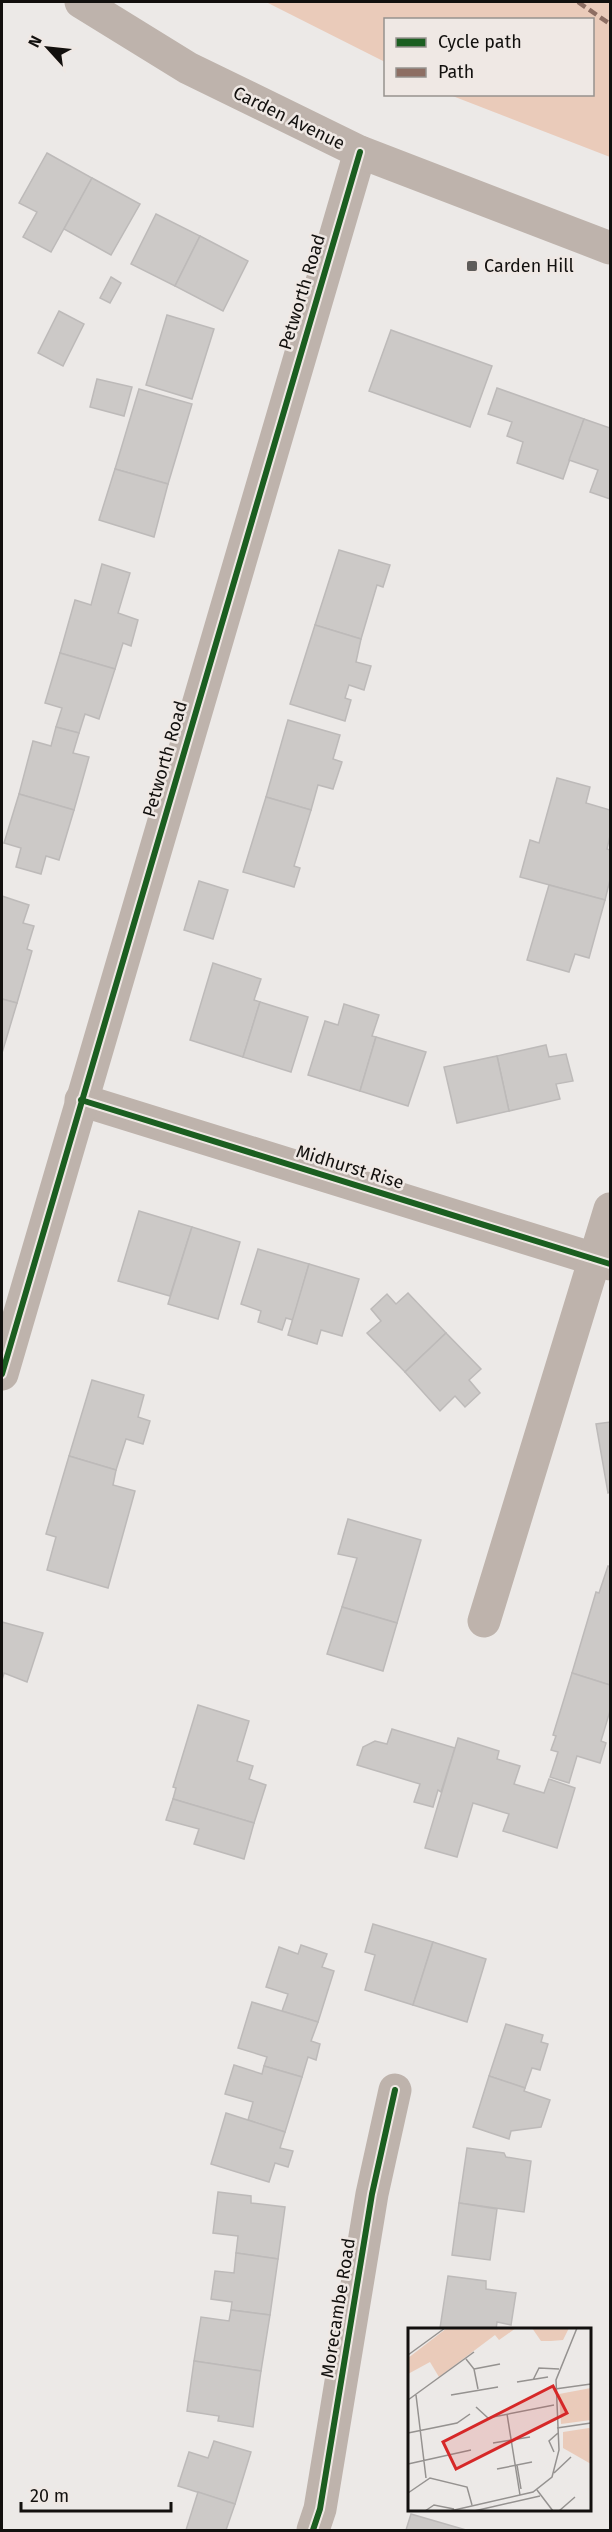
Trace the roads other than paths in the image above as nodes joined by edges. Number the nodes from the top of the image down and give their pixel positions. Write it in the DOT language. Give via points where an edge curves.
graph roads {
  1 [pos="81,2"];
  2 [pos="360,152"];
  3 [pos="610,248"];
  4 [pos="81,1100"];
  5 [pos="610,1209"];
  6 [pos="603,1261"];
  7 [pos="2,1374"];
  8 [pos="484,1621"];
  9 [pos="395,2090"];
  10 [pos="314,2530"];
  1 -- 2 [label="street, Carden Avenue" via="188,68"];
  2 -- 3 [label="street, Carden Avenue"];
  2 -- 4 [label="street, Petworth Road"];
  4 -- 6 [label="street, Midhurst Rise"];
  4 -- 7 [label="street, Petworth Road"];
  5 -- 6 [label="street"];
  6 -- 8 [label="street"];
  9 -- 10 [label="street, Morecambe Road" via="372,2194"];
}
